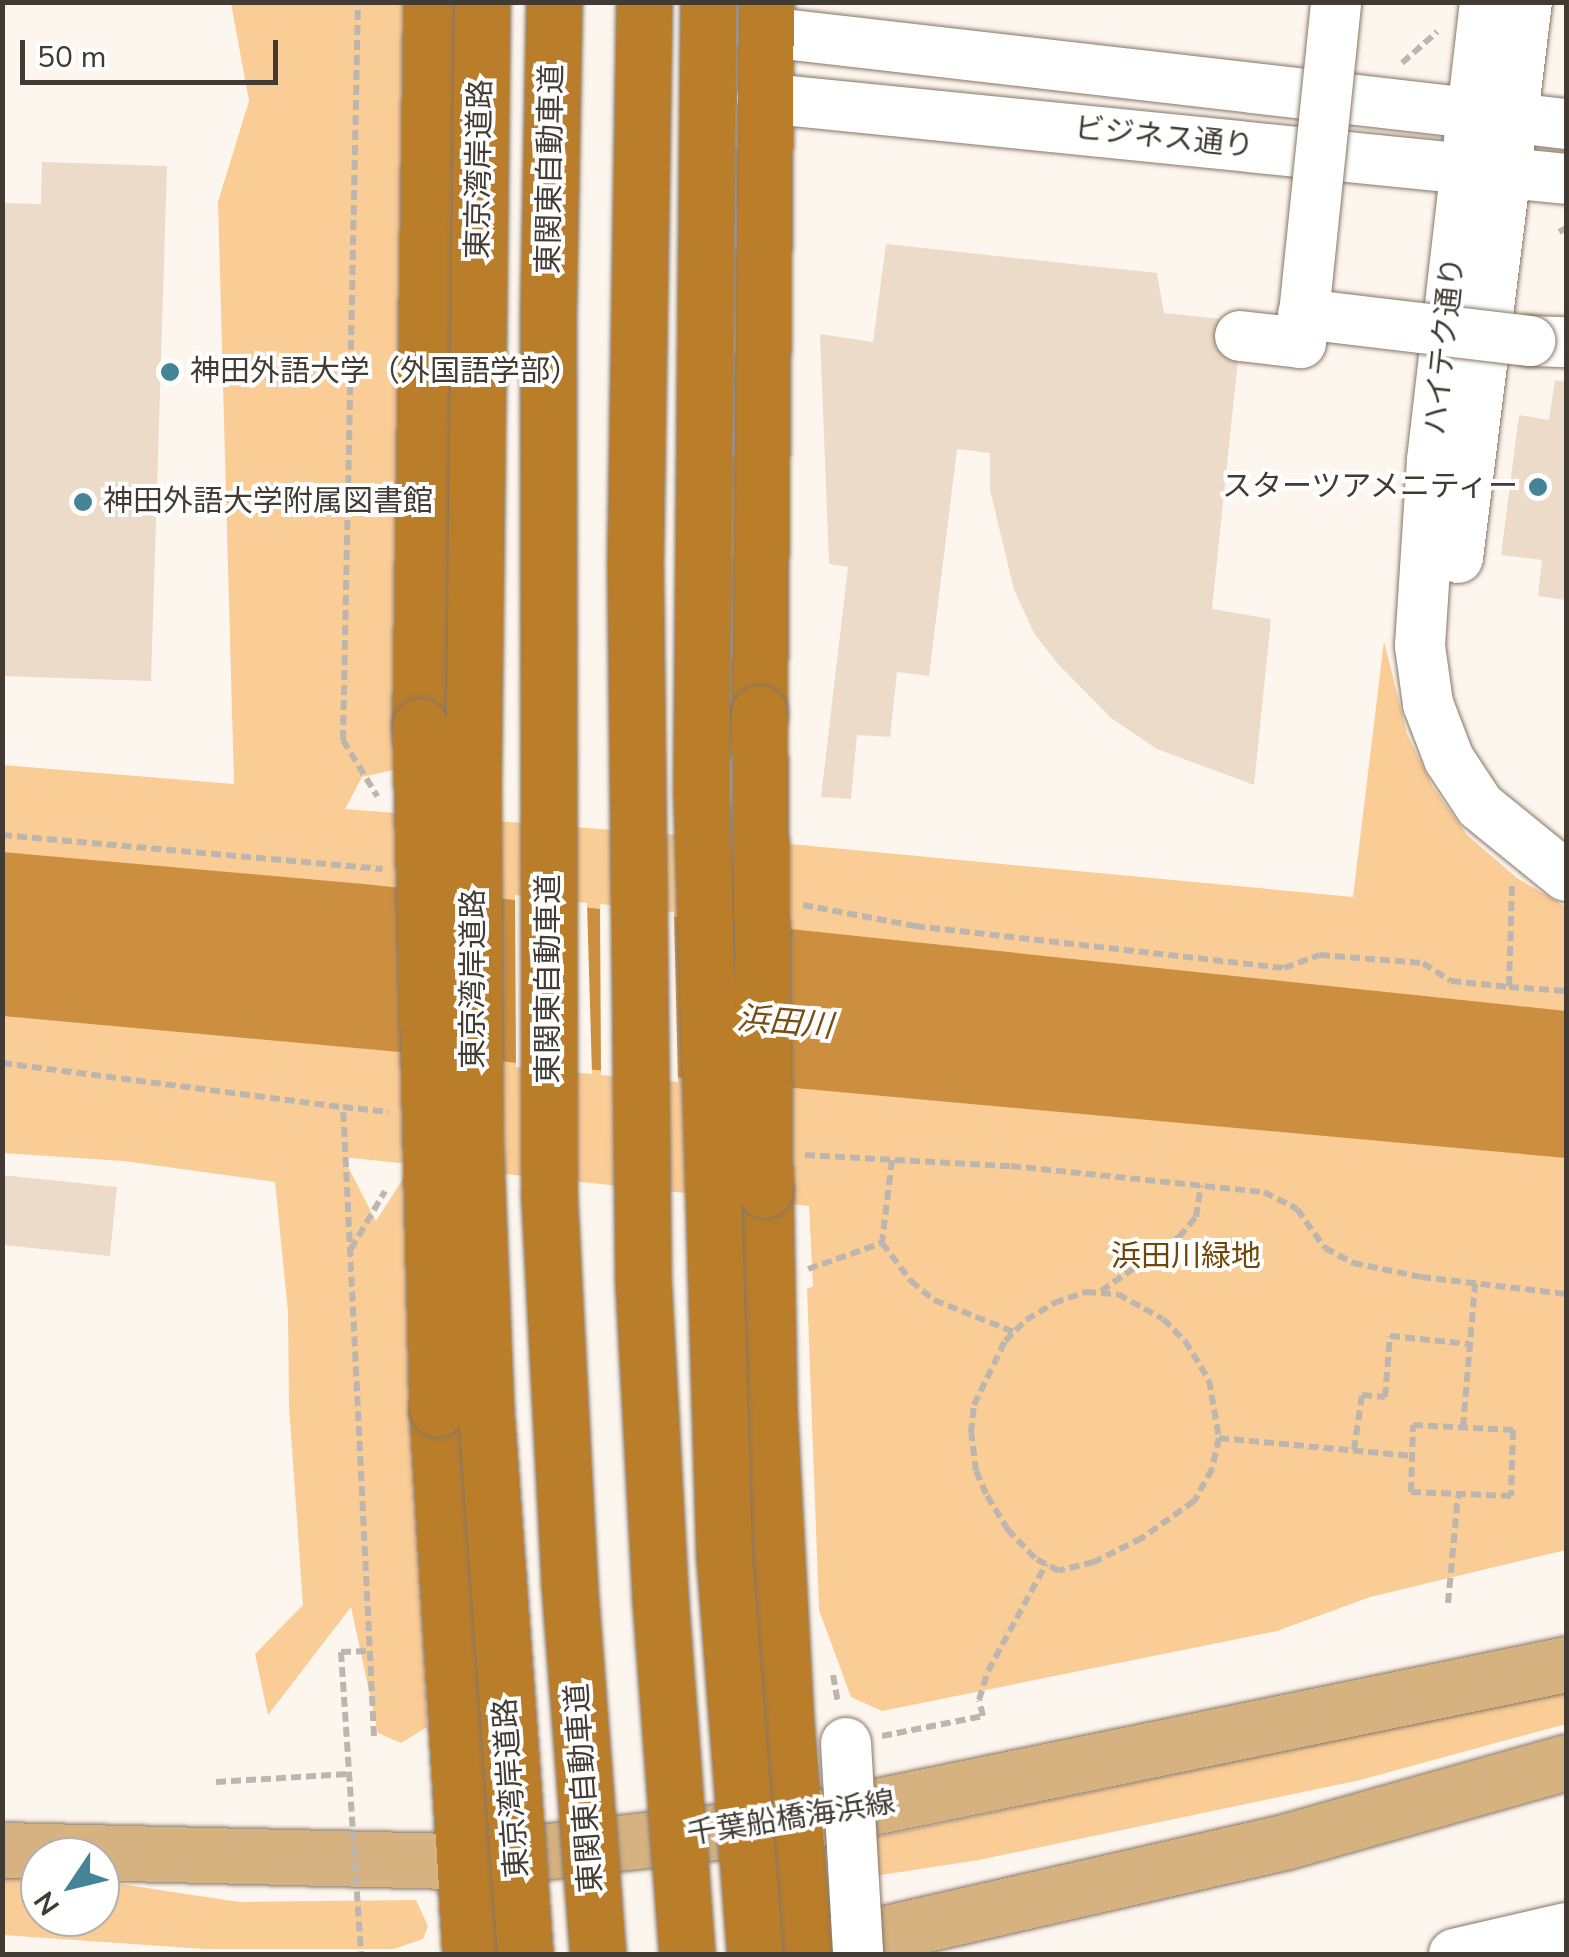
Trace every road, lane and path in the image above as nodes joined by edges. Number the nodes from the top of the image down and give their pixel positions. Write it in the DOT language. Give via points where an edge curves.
graph roads {
  1 [pos="358,2"];
  2 [pos="431,2"];
  3 [pos="482,2"];
  4 [pos="554,2"];
  5 [pos="644,2"];
  6 [pos="708,2"];
  7 [pos="1336,2"];
  8 [pos="1485,2"];
  9 [pos="1527,2"];
  10 [pos="766,18"];
  11 [pos="762,98"];
  12 [pos="1492,116"];
  13 [pos="1566,124"];
  14 [pos="1485,169"];
  15 [pos="1566,178"];
  16 [pos="1303,314"];
  17 [pos="1240,336"];
  18 [pos="1566,342"];
  19 [pos="343,740"];
  20 [pos="1566,840"];
  21 [pos="1566,876"];
  22 [pos="1512,883"];
  23 [pos="1566,991"];
  24 [pos="2,1064"];
  25 [pos="343,1108"];
  26 [pos="892,1160"];
  27 [pos="1202,1185"];
  28 [pos="389,1186"];
  29 [pos="882,1243"];
  30 [pos="350,1250"];
  31 [pos="800,1272"];
  32 [pos="1475,1283"];
  33 [pos="1099,1293"];
  34 [pos="1014,1332"];
  35 [pos="1470,1344"];
  36 [pos="1464,1428"];
  37 [pos="1220,1438"];
  38 [pos="1354,1450"];
  39 [pos="1412,1456"];
  40 [pos="1458,1494"];
  41 [pos="1046,1564"];
  42 [pos="1448,1603"];
  43 [pos="370,1650"];
  44 [pos="1566,1664"];
  45 [pos="832,1675"];
  46 [pos="846,1743"];
  47 [pos="1566,1762"];
  48 [pos="348,1774"];
  49 [pos="216,1782"];
  50 [pos="795,1824"];
  51 [pos="2,1850"];
  52 [pos="461,1862"];
  53 [pos="1566,1928"];
  54 [pos="361,1954"];
  55 [pos="470,1954"];
  56 [pos="525,1954"];
  57 [pos="598,1954"];
  58 [pos="687,1954"];
  59 [pos="799,1954"];
  60 [pos="1454,1954"];
  1 -- 19 [label="path"];
  2 -- 52 [label="highway, bridge" via="420,726 437,1409"];
  3 -- 56 [label="highway, 東京湾岸道路, bridge" via="475,1142 486,1412"];
  4 -- 57 [label="highway, 東関東自動車道, bridge" via="549,1196"];
  5 -- 58 [label="highway, bridge" via="636,563 643,1280"];
  6 -- 59 [label="highway, bridge" via="700,789 724,1556"];
  7 -- 16 [label="street, bridge"];
  8 -- 12 [label="street, ハイテク通り"];
  9 -- 12 [label="street, ハイテク通り"];
  10 -- 11 [label="highway"];
  10 -- 12 [label="street, ビジネス通り"];
  11 -- 14 [label="street, ビジネス通り"];
  11 -- 50 [label="highway, bridge" via="764,1190 769,1412"];
  12 -- 13 [label="street, ビジネス通り"];
  12 -- 14 [label="street, ハイテク通り"];
  14 -- 15 [label="street, ビジネス通り"];
  14 -- 20 [label="street, ハイテク通り" via="1451,650 1476,744 1539,821"];
  14 -- 21 [label="street, ハイテク通り" via="1422,591 1420,646 1428,704 1449,759 1480,806"];
  16 -- 17 [label="street, bridge" via="1302,344"];
  16 -- 18 [label="street, bridge"];
  22 -- 23 [label="path" via="1509,987"];
  24 -- 25 [label="path"];
  26 -- 29 [label="path"];
  27 -- 33 [label="path" via="1196,1217 1179,1237"];
  28 -- 30 [label="path"];
  29 -- 31 [label="path"];
  29 -- 34 [label="path" via="934,1300"];
  32 -- 35 [label="path"];
  33 -- 34 [label="path" via="1054,1302"];
  33 -- 37 [label="path" via="1118,1294 1163,1319 1184,1341 1209,1380"];
  34 -- 41 [label="path" via="974,1406 973,1452 986,1494 1008,1530"];
  35 -- 36 [label="path"];
  35 -- 38 [label="path" via="1390,1336 1384,1397 1362,1395"];
  36 -- 39 [label="path" via="1413,1426"];
  36 -- 40 [label="path" via="1513,1430 1511,1496"];
  37 -- 38 [label="path"];
  37 -- 41 [label="path" via="1194,1502 1094,1562 1059,1571"];
  38 -- 39 [label="path"];
  39 -- 40 [label="path" via="1411,1492"];
  40 -- 42 [label="path"];
  41 -- 46 [label="path" via="988,1671 983,1716"];
  43 -- 48 [label="path, bridge" via="341,1652"];
  44 -- 50 [label="main road, 千葉船橋海浜線"];
  45 -- 46 [label="path"];
  46 -- 59 [label="street, bridge"];
  47 -- 59 [label="main road" via="1284,1842"];
  48 -- 49 [label="path"];
  48 -- 54 [label="path, bridge"];
  50 -- 52 [label="main road, 千葉船橋海浜線"];
  50 -- 59 [label="highway"];
  51 -- 52 [label="main road, 千葉船橋海浜線"];
  52 -- 55 [label="highway"];
  53 -- 60 [label="street"];
}
